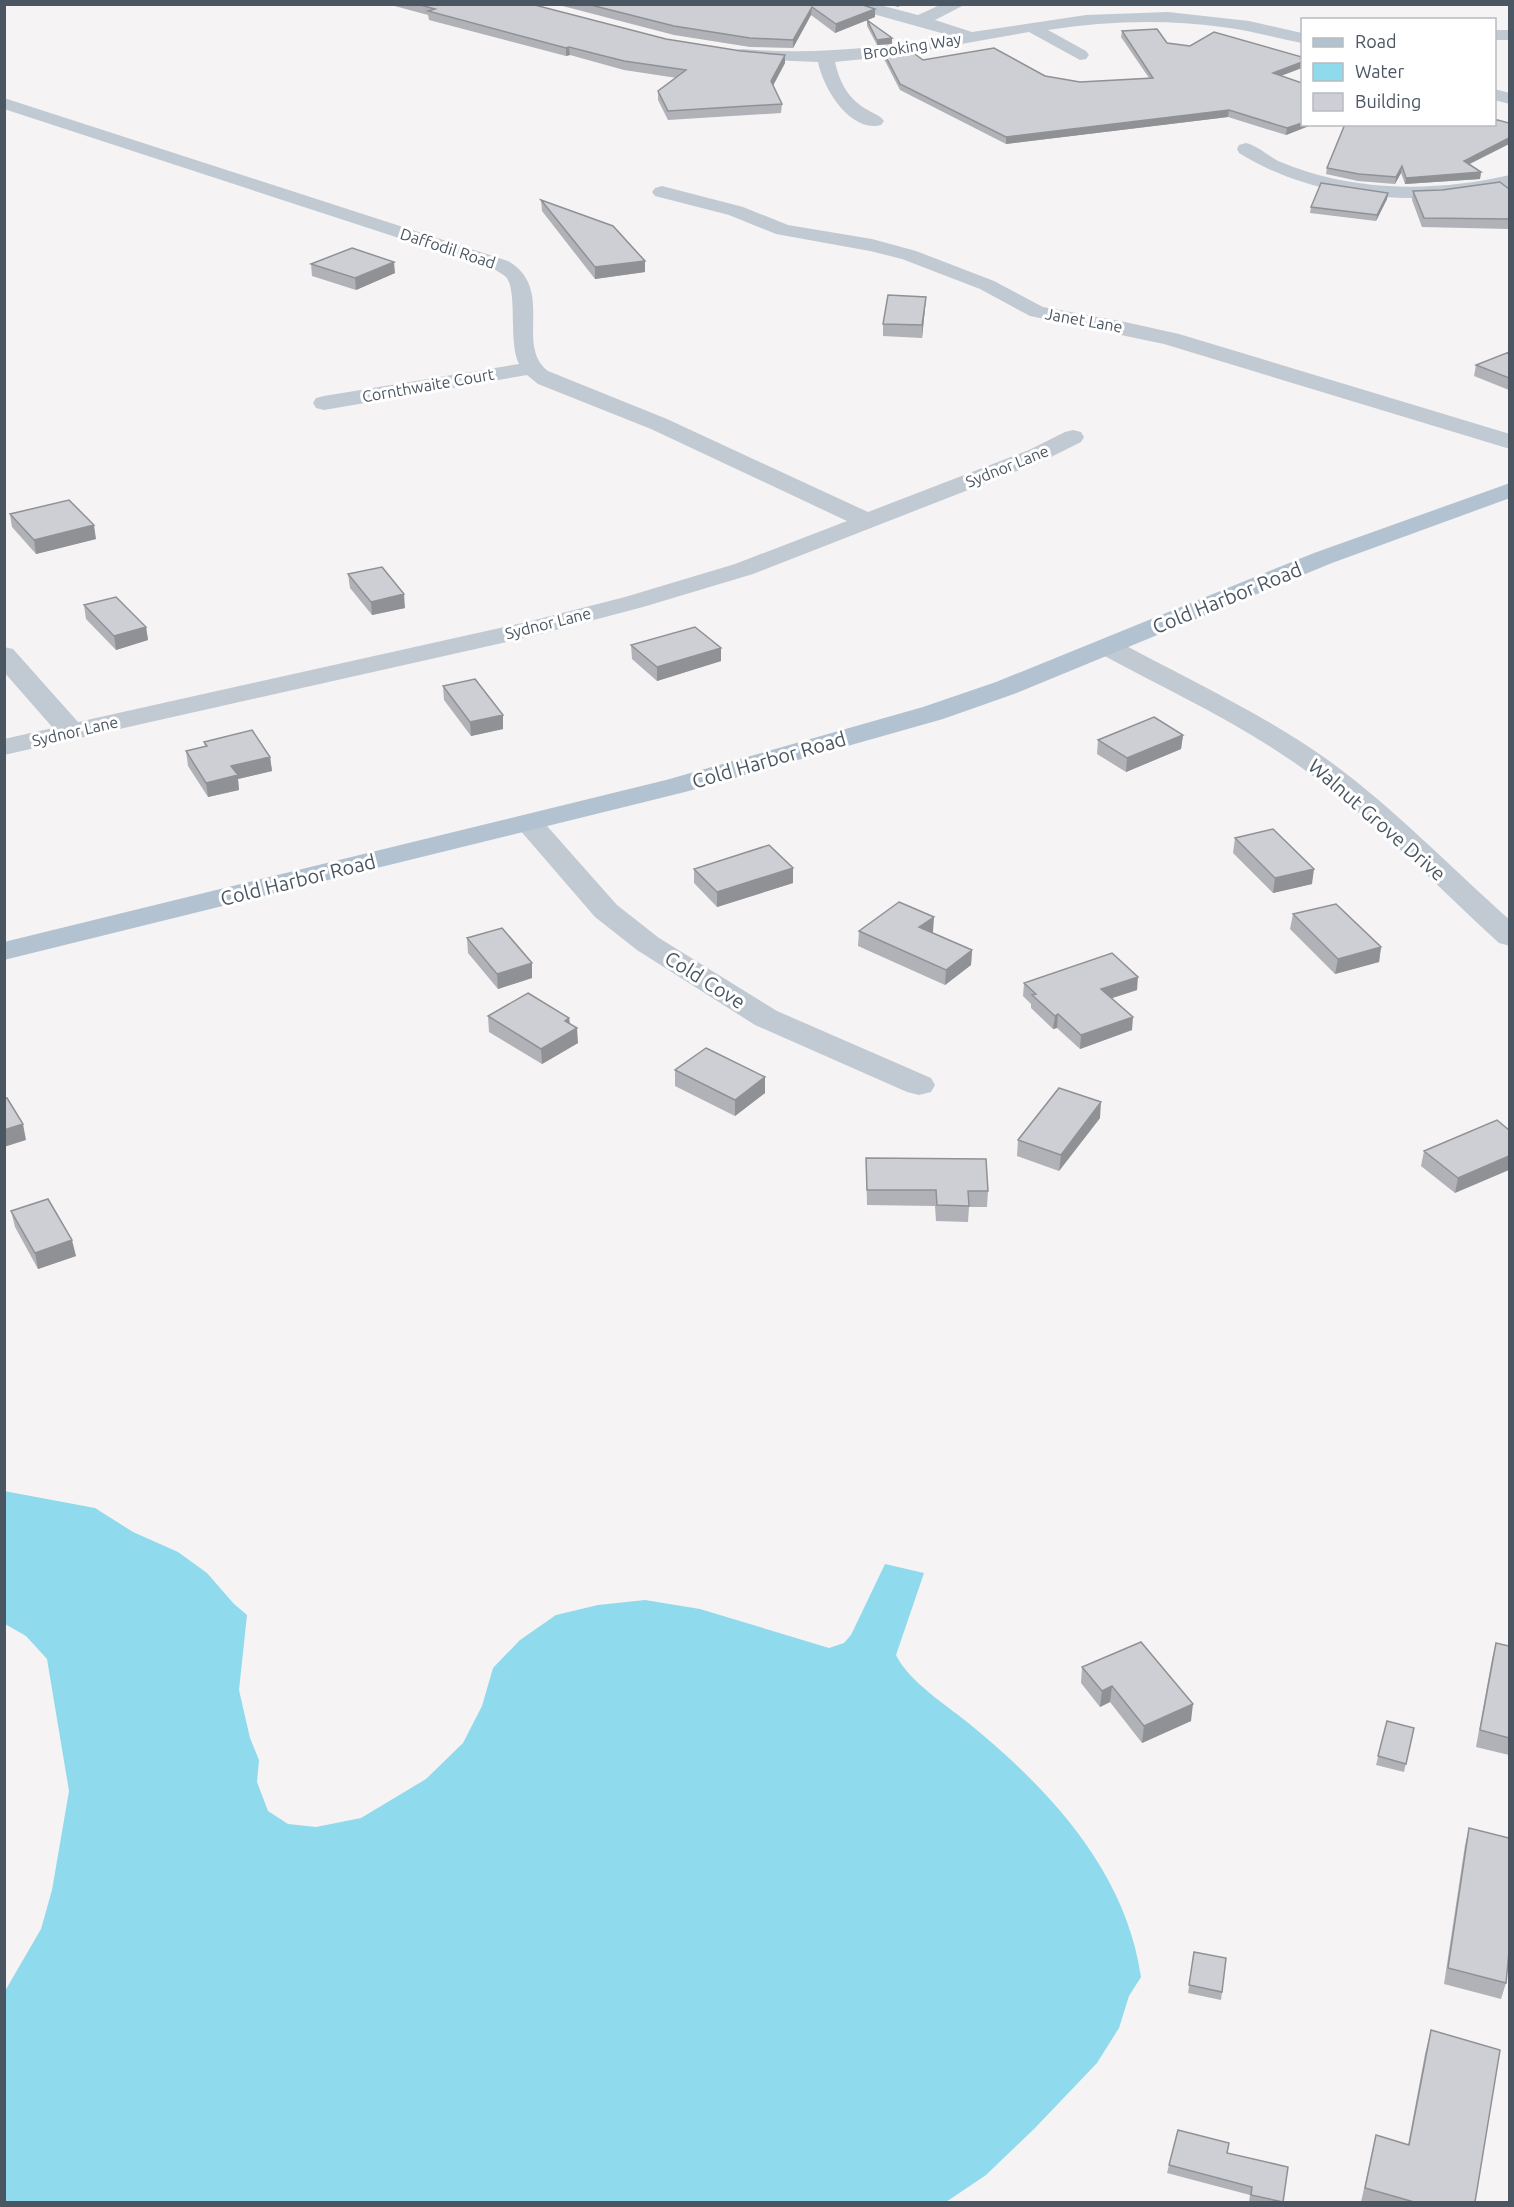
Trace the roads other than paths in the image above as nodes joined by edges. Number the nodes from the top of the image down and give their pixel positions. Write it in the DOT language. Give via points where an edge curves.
graph roads {
  1 [pos="854,4"];
  2 [pos="958,4"];
  3 [pos="1247,8"];
  4 [pos="1105,11"];
  5 [pos="919,20"];
  6 [pos="1232,23"];
  7 [pos="1033,28"];
  8 [pos="972,37"];
  9 [pos="1301,38"];
  10 [pos="723,52"];
  11 [pos="1080,55"];
  12 [pos="826,57"];
  13 [pos="4,103"];
  14 [pos="875,121"];
  15 [pos="1246,149"];
  16 [pos="1509,181"];
  17 [pos="662,192"];
  18 [pos="532,368"];
  19 [pos="324,403"];
  20 [pos="1073,437"];
  21 [pos="1509,442"];
  22 [pos="1509,490"];
  23 [pos="867,521"];
  24 [pos="1108,647"];
  25 [pos="4,655"];
  26 [pos="72,732"];
  27 [pos="4,747"];
  28 [pos="529,823"];
  29 [pos="1504,925"];
  30 [pos="4,951"];
  31 [pos="919,1084"];
  1 -- 5 [label="street"];
  2 -- 5 [label="street"];
  3 -- 6 [label="street"];
  4 -- 6 [label="street, Brooking Way"];
  4 -- 7 [label="street, Brooking Way"];
  5 -- 8 [label="street"];
  6 -- 9 [label="street, Brooking Way"];
  7 -- 8 [label="street, Brooking Way"];
  7 -- 11 [label="street"];
  8 -- 12 [label="street, Brooking Way"];
  10 -- 12 [label="street, Brooking Way"];
  12 -- 14 [label="street" via="834,87 849,108"];
  13 -- 18 [label="street, Daffodil Road" via="501,265 517,276 524,340"];
  15 -- 16 [label="street" via="1272,166 1292,173 1372,189 1454,191"];
  17 -- 21 [label="street, Janet Lane" via="736,211 783,230 909,255 987,285 1037,312 1171,339"];
  18 -- 19 [label="street, Cornthwaite Court"];
  18 -- 23 [label="street" via="554,382 659,423"];
  20 -- 23 [label="street, Sydnor Lane" via="1037,455"];
  22 -- 24 [label="main road, Cold Harbor Road" via="1323,558"];
  23 -- 26 [label="street, Sydnor Lane" via="744,569 634,602"];
  24 -- 28 [label="main road, Cold Harbor Road" via="1005,688 814,749"];
  24 -- 29 [label="street, Walnut Grove Drive" via="1275,737 1319,767"];
  25 -- 26 [label="street"];
  26 -- 27 [label="street, Sydnor Lane"];
  28 -- 30 [label="main road, Cold Harbor Road"];
  28 -- 31 [label="street, Cold Cove" via="606,910 648,944 766,1018"];
}
